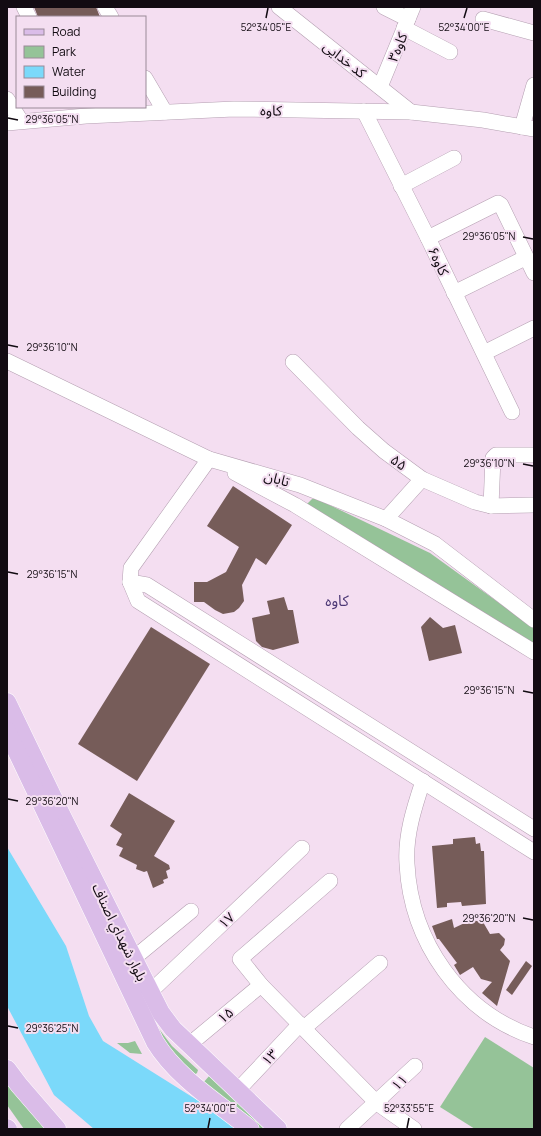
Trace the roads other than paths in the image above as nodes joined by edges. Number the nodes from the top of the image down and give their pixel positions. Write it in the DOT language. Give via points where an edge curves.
graph roads {
  1 [pos="24,7"];
  2 [pos="105,7"];
  3 [pos="384,7"];
  4 [pos="285,9"];
  5 [pos="28,16"];
  6 [pos="110,16"];
  7 [pos="408,18"];
  8 [pos="483,20"];
  9 [pos="534,33"];
  10 [pos="450,52"];
  11 [pos="146,80"];
  12 [pos="534,85"];
  13 [pos="380,87"];
  14 [pos="7,98"];
  15 [pos="364,111"];
  16 [pos="83,112"];
  17 [pos="165,112"];
  18 [pos="411,112"];
  19 [pos="14,122"];
  20 [pos="528,128"];
  21 [pos="454,158"];
  22 [pos="401,186"];
  23 [pos="428,238"];
  24 [pos="525,258"];
  25 [pos="534,274"];
  26 [pos="454,293"];
  27 [pos="534,328"];
  28 [pos="484,354"];
  29 [pos="7,361"];
  30 [pos="293,362"];
  31 [pos="512,412"];
  32 [pos="534,455"];
  33 [pos="209,459"];
  34 [pos="422,479"];
  35 [pos="534,505"];
  36 [pos="491,506"];
  37 [pos="386,519"];
  38 [pos="130,582"];
  39 [pos="534,620"];
  40 [pos="534,652"];
  41 [pos="7,702"];
  42 [pos="7,731"];
  43 [pos="423,781"];
  44 [pos="534,829"];
  45 [pos="302,848"];
  46 [pos="534,852"];
  47 [pos="330,881"];
  48 [pos="190,911"];
  49 [pos="134,958"];
  50 [pos="380,963"];
  51 [pos="261,984"];
  52 [pos="150,992"];
  53 [pos="302,1026"];
  54 [pos="534,1038"];
  55 [pos="190,1044"];
  56 [pos="208,1061"];
  57 [pos="415,1066"];
  58 [pos="7,1069"];
  59 [pos="190,1080"];
  60 [pos="238,1090"];
  61 [pos="377,1103"];
  62 [pos="58,1129"];
  63 [pos="250,1129"];
  64 [pos="278,1129"];
  65 [pos="347,1129"];
  66 [pos="414,1129"];
  1 -- 5 [label="street"];
  2 -- 6 [label="street"];
  3 -- 7 [label="street"];
  4 -- 13 [label="street, کد خدایی"];
  7 -- 10 [label="street"];
  7 -- 13 [label="street, کاوه۳"];
  8 -- 9 [label="street"];
  11 -- 17 [label="street"];
  12 -- 20 [label="street"];
  13 -- 18 [label="street, کد خدایی"];
  14 -- 19 [label="street"];
  15 -- 17 [label="street, کاوه" via="234,109"];
  15 -- 18 [label="street, کاوه"];
  15 -- 22 [label="street, کاوه۶"];
  16 -- 17 [label="street, کاوه"];
  16 -- 19 [label="street, کاوه"];
  18 -- 20 [label="street, کاوه"];
  21 -- 22 [label="street"];
  22 -- 23 [label="street, کاوه۶"];
  23 -- 24 [label="street" via="498,203"];
  23 -- 26 [label="street, کاوه۶"];
  24 -- 25 [label="street"];
  24 -- 26 [label="street"];
  26 -- 28 [label="street, کاوه۶"];
  27 -- 28 [label="street"];
  28 -- 31 [label="street, کاوه۶"];
  29 -- 33 [label="street, تابان"];
  30 -- 34 [label="street, ۵۵" via="384,452"];
  32 -- 36 [label="street" via="496,455 493,458"];
  33 -- 37 [label="street, تابان" via="300,485"];
  33 -- 38 [label="street" via="131,568"];
  33 -- 40 [label="street" via="295,505"];
  34 -- 36 [label="street, ۵۵" via="475,502"];
  34 -- 37 [label="street"];
  35 -- 36 [label="street, ۵۵"];
  37 -- 39 [label="street, تابان" via="435,544"];
  38 -- 43 [label="street" via="138,601"];
  38 -- 44 [label="street" via="147,585"];
  41 -- 49 [label="main road, بلوار شهداي اصناف"];
  42 -- 59 [label="main road, بلوار شهداي اصناف" via="155,1042 167,1060"];
  43 -- 46 [label="street"];
  43 -- 54 [label="street" via="410,822 406,864 412,905 427,945 450,980 480,1009 517,1032"];
  45 -- 52 [label="street, ۱۷"];
  47 -- 51 [label="street" via="240,959"];
  48 -- 49 [label="street"];
  49 -- 52 [label="main road, بلوار شهداي اصناف"];
  50 -- 53 [label="street, ۱۳"];
  51 -- 53 [label="street"];
  51 -- 55 [label="street, ۱۵"];
  52 -- 55 [label="main road, بلوار شهداي اصناف" via="173,1029"];
  53 -- 60 [label="street, ۱۳"];
  53 -- 61 [label="street"];
  55 -- 56 [label="main road, بلوار شهداي اصناف"];
  56 -- 59 [label="main road" via="209,1069 205,1077 198,1081"];
  56 -- 60 [label="main road, بلوار شهداي اصناف"];
  57 -- 61 [label="street, ۱۱"];
  58 -- 62 [label="main road"];
  59 -- 63 [label="main road, بلوار شهداي اصناف"];
  60 -- 64 [label="main road, بلوار شهداي اصناف"];
  61 -- 65 [label="street, ۱۱"];
  61 -- 66 [label="street"];
}
